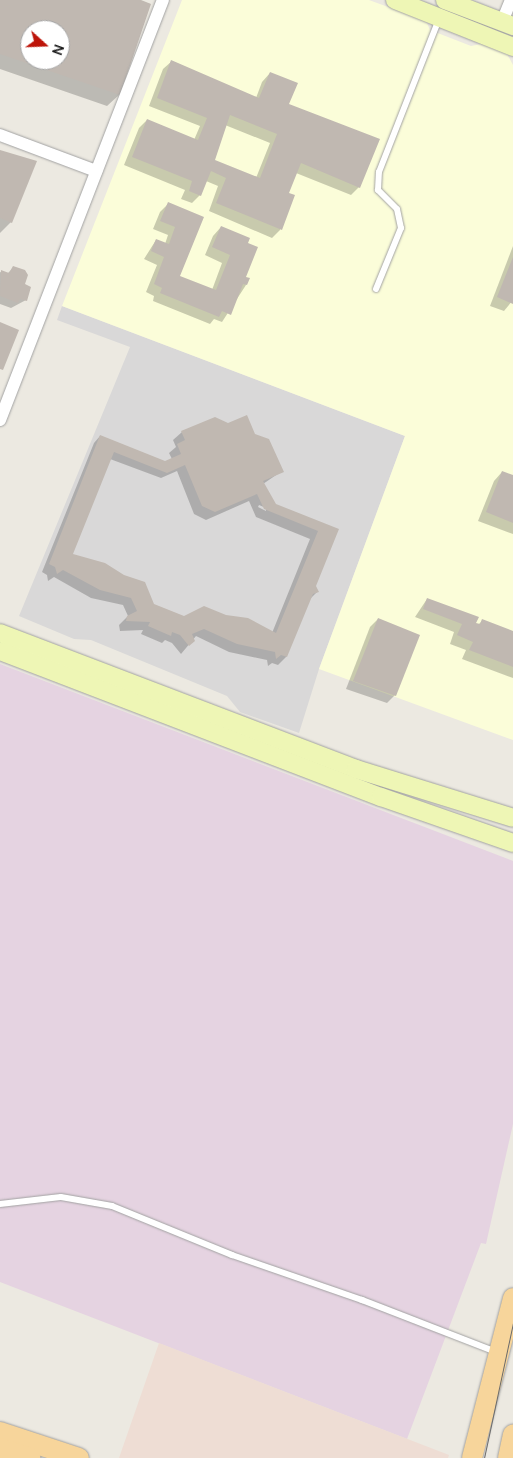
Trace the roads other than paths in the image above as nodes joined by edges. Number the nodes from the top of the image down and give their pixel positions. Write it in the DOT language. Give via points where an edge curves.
graph roads {
  1 [pos="163,0"];
  2 [pos="395,0"];
  3 [pos="445,0"];
  4 [pos="511,0"];
  5 [pos="439,18"];
  6 [pos="508,24"];
  7 [pos="513,47"];
  8 [pos="0,135"];
  9 [pos="96,171"];
  10 [pos="376,289"];
  11 [pos="6,388"];
  12 [pos="0,420"];
  13 [pos="0,633"];
  14 [pos="0,651"];
  15 [pos="197,718"];
  16 [pos="305,759"];
  17 [pos="513,818"];
  18 [pos="513,843"];
  19 [pos="0,1204"];
  20 [pos="513,1298"];
  21 [pos="497,1353"];
  22 [pos="0,1432"];
  23 [pos="513,1435"];
  24 [pos="0,1448"];
  25 [pos="510,1457"];
  26 [pos="30,1458"];
  27 [pos="79,1458"];
  28 [pos="472,1458"];
  1 -- 9 [label="street"];
  2 -- 5 [label="street"];
  3 -- 6 [label="street"];
  4 -- 6 [label="street"];
  5 -- 7 [label="street"];
  5 -- 10 [label="lane" via="378,177 378,190 397,208 401,228"];
  8 -- 9 [label="street"];
  9 -- 11 [label="street"];
  11 -- 12 [label="street"];
  13 -- 15 [label="street"];
  14 -- 15 [label="street"];
  15 -- 16 [label="street"];
  16 -- 17 [label="street"];
  16 -- 18 [label="street"];
  19 -- 21 [label="lane" via="61,1197 120,1208 232,1255 362,1300"];
  20 -- 21 [label="main road"];
  21 -- 28 [label="main road"];
  22 -- 27 [label="main road"];
  23 -- 25 [label="main road"];
  24 -- 26 [label="main road"];
}
